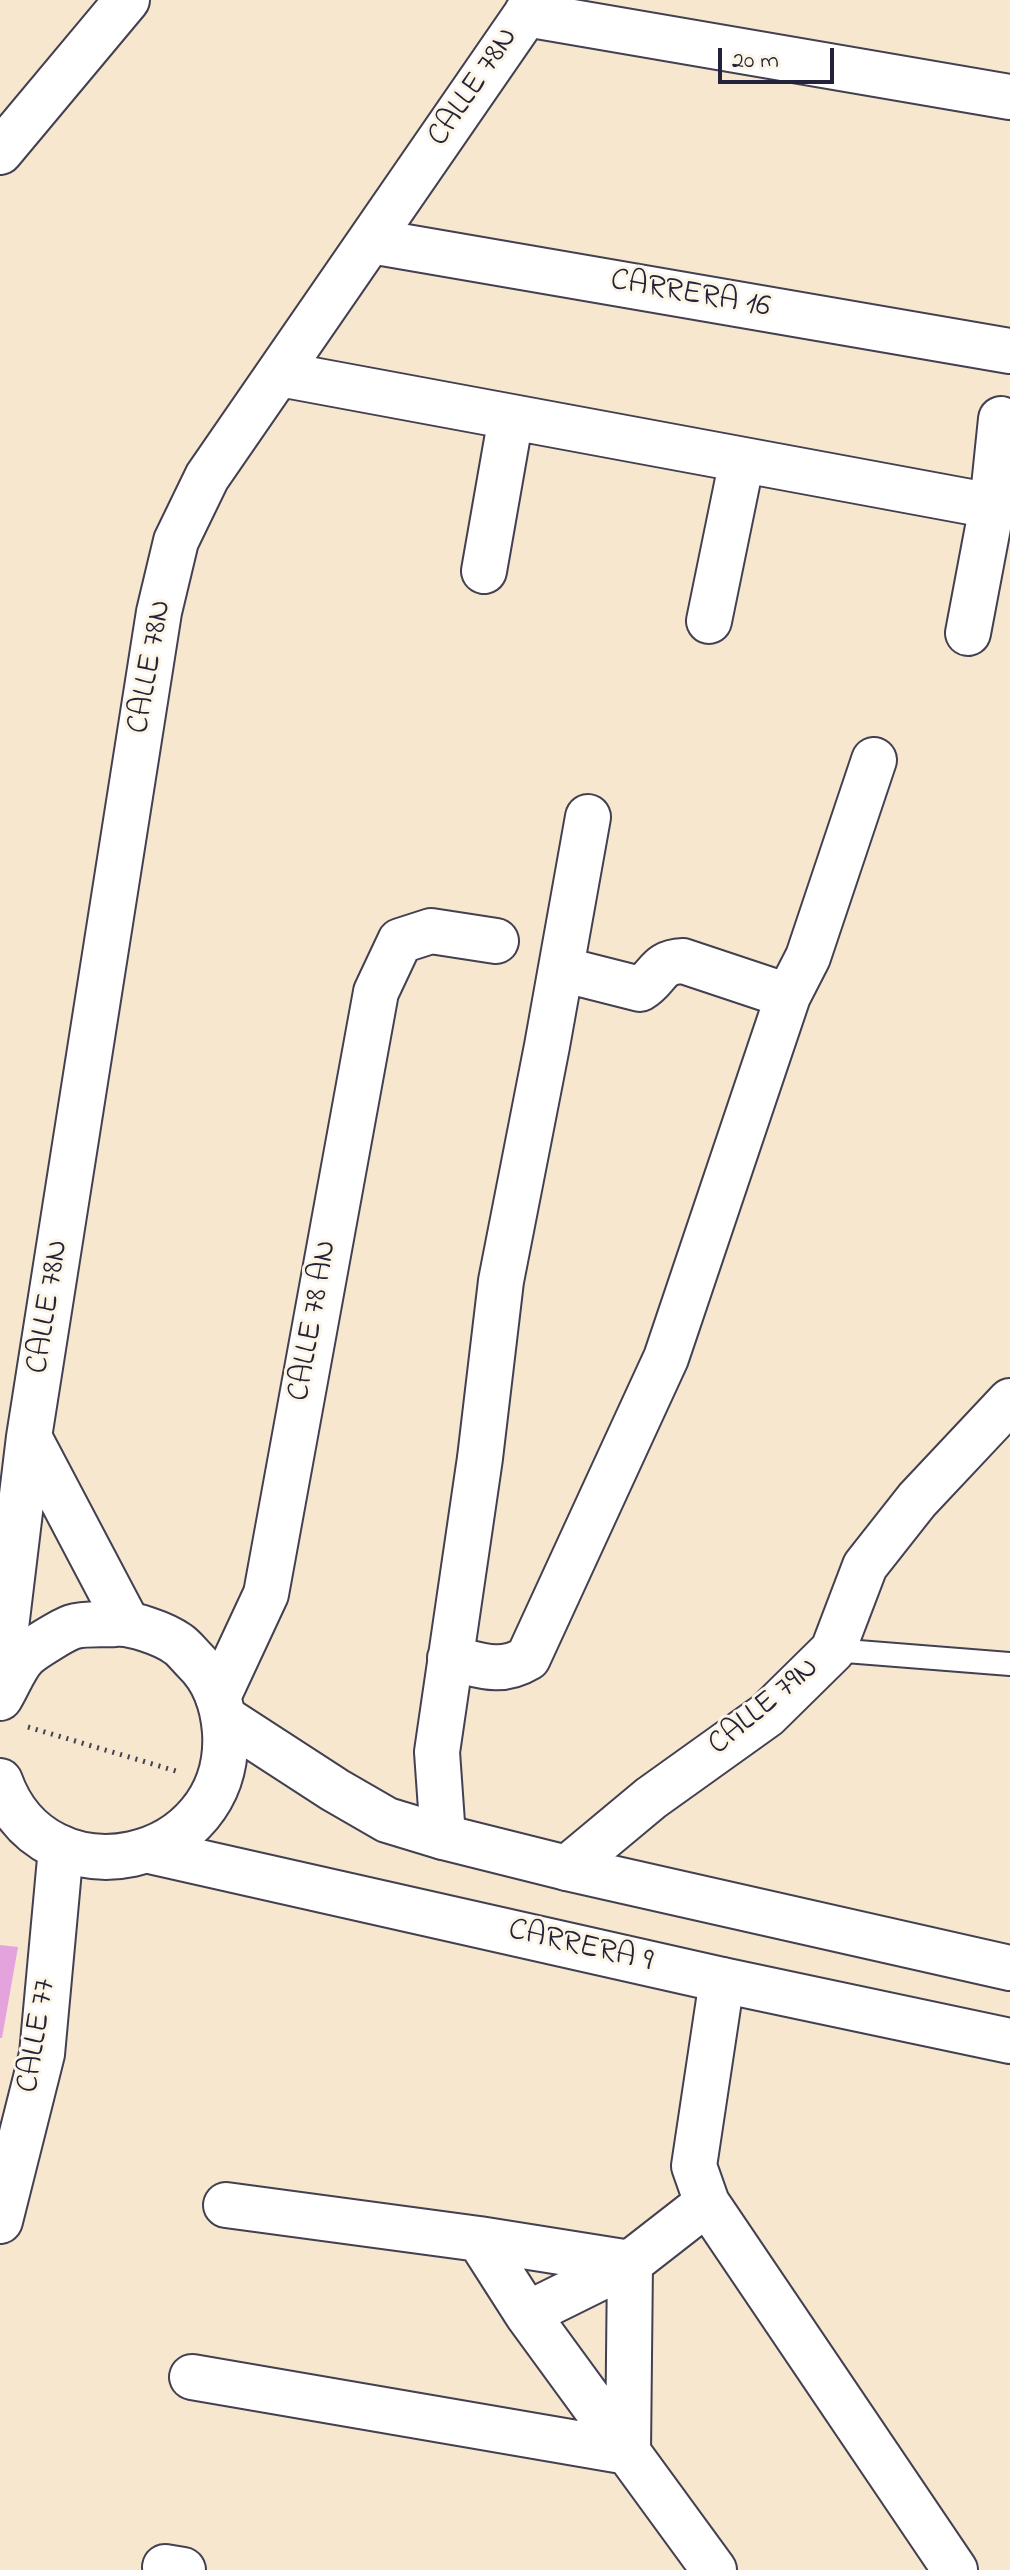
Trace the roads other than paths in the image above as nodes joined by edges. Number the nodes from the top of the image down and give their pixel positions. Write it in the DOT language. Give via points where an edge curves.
graph roads {
  1 [pos="127,0"];
  2 [pos="531,7"];
  3 [pos="1010,97"];
  4 [pos="0,152"];
  5 [pos="371,241"];
  6 [pos="1010,351"];
  7 [pos="280,374"];
  8 [pos="511,417"];
  9 [pos="1001,419"];
  10 [pos="742,460"];
  11 [pos="992,506"];
  12 [pos="484,571"];
  13 [pos="709,621"];
  14 [pos="968,633"];
  15 [pos="874,760"];
  16 [pos="588,817"];
  17 [pos="496,941"];
  18 [pos="561,969"];
  19 [pos="788,996"];
  20 [pos="1010,1401"];
  21 [pos="29,1437"];
  22 [pos="127,1623"];
  23 [pos="833,1650"];
  24 [pos="450,1658"];
  25 [pos="1010,1664"];
  26 [pos="0,1677"];
  27 [pos="221,1707"];
  28 [pos="7,1710"];
  29 [pos="0,1781"];
  30 [pos="32,1836"];
  31 [pos="443,1837"];
  32 [pos="150,1851"];
  33 [pos="567,1868"];
  34 [pos="1010,1968"];
  35 [pos="722,1980"];
  36 [pos="1010,2041"];
  37 [pos="707,2203"];
  38 [pos="226,2205"];
  39 [pos="0,2221"];
  40 [pos="479,2239"];
  41 [pos="630,2263"];
  42 [pos="527,2314"];
  43 [pos="192,2377"];
  44 [pos="628,2452"];
  45 [pos="714,2570"];
  46 [pos="955,2570"];
  1 -- 4 [label="street"];
  2 -- 3 [label="street"];
  2 -- 5 [label="street, CALLE 78N"];
  5 -- 6 [label="street, CARRERA 16"];
  5 -- 7 [label="street, CALLE 78N"];
  7 -- 8 [label="street"];
  7 -- 21 [label="street, CALLE 78N" via="207,477 176,541 159,612"];
  8 -- 10 [label="street"];
  8 -- 12 [label="street"];
  9 -- 11 [label="street"];
  10 -- 11 [label="street"];
  10 -- 13 [label="street"];
  11 -- 14 [label="street"];
  15 -- 19 [label="street" via="808,957"];
  16 -- 18 [label="street"];
  17 -- 27 [label="street, CALLE 78 AN" via="431,931 400,941 376,992 266,1594"];
  18 -- 19 [label="street" via="640,989 659,968 683,961"];
  18 -- 24 [label="street" via="501,1281"];
  19 -- 24 [label="street" via="666,1358 528,1658 500,1669"];
  20 -- 23 [label="street, CALLE 79N" via="917,1500 865,1566"];
  21 -- 22 [label="street"];
  21 -- 26 [label="street, CALLE 78N"];
  22 -- 27 [label="street" via="177,1643 202,1667"];
  22 -- 28 [label="street" via="72,1627 25,1656"];
  23 -- 25 [label="lane"];
  23 -- 33 [label="street, CALLE 79N" via="767,1715 651,1798"];
  24 -- 31 [label="street" via="437,1752"];
  27 -- 31 [label="street" via="335,1790 387,1820"];
  27 -- 32 [label="street" via="226,1751 219,1783 179,1836"];
  29 -- 30 [label="street"];
  30 -- 32 [label="street" via="90,1857"];
  30 -- 39 [label="street, CALLE 77" via="42,2054"];
  31 -- 33 [label="street"];
  32 -- 35 [label="street, CARRERA 9"];
  33 -- 34 [label="street"];
  35 -- 36 [label="street, CARRERA 9"];
  35 -- 37 [label="street" via="694,2166"];
  37 -- 41 [label="street"];
  37 -- 46 [label="street"];
  38 -- 40 [label="street"];
  40 -- 41 [label="street"];
  40 -- 42 [label="street"];
  41 -- 42 [label="street"];
  41 -- 44 [label="street"];
  42 -- 44 [label="street"];
  43 -- 44 [label="street"];
  44 -- 45 [label="street"];
}
